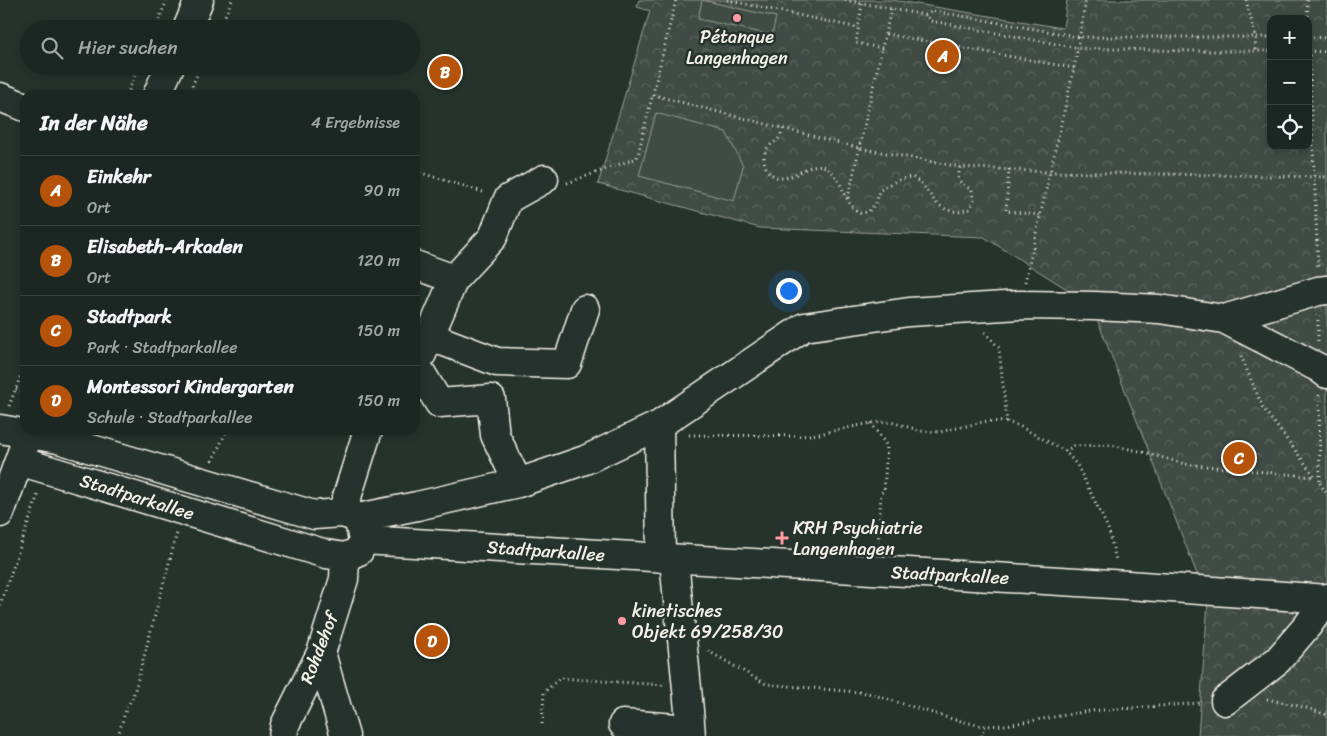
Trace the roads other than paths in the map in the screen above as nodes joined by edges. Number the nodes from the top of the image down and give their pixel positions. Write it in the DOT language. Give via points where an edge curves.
graph roads {
  1 [pos="199,0"];
  2 [pos="191,20"];
  3 [pos="0,97"];
  4 [pos="20,106"];
  5 [pos="544,179"];
  6 [pos="420,267"];
  7 [pos="454,279"];
  8 [pos="1323,290"];
  9 [pos="585,309"];
  10 [pos="1224,319"];
  11 [pos="429,336"];
  12 [pos="420,357"];
  13 [pos="497,362"];
  14 [pos="1323,371"];
  15 [pos="420,373"];
  16 [pos="491,399"];
  17 [pos="3,420"];
  18 [pos="20,428"];
  19 [pos="659,430"];
  20 [pos="29,435"];
  21 [pos="42,435"];
  22 [pos="367,435"];
  23 [pos="18,462"];
  24 [pos="518,483"];
  25 [pos="0,513"];
  26 [pos="347,536"];
  27 [pos="667,559"];
  28 [pos="1327,599"];
  29 [pos="322,653"];
  30 [pos="1225,701"];
  31 [pos="623,724"];
  32 [pos="691,732"];
  33 [pos="283,736"];
  34 [pos="345,736"];
  1 -- 2 [label="street"];
  3 -- 4 [label="street"];
  5 -- 7 [label="street" via="508,199 493,236"];
  6 -- 7 [label="street"];
  7 -- 11 [label="street"];
  8 -- 10 [label="street"];
  9 -- 13 [label="street" via="567,364"];
  10 -- 14 [label="street"];
  10 -- 19 [label="street" via="1159,309 1020,305 909,312 804,327"];
  11 -- 12 [label="street"];
  11 -- 13 [label="street"];
  13 -- 16 [label="street"];
  15 -- 16 [label="street" via="439,403"];
  16 -- 24 [label="street" via="495,434"];
  17 -- 18 [label="street, Stadtparkallee"];
  19 -- 24 [label="street"];
  19 -- 27 [label="street"];
  20 -- 23 [label="street"];
  21 -- 26 [label="street, Stadtparkallee" via="314,515"];
  22 -- 26 [label="street, Rohdehof"];
  23 -- 25 [label="street"];
  23 -- 26 [label="street, Stadtparkallee" via="183,511"];
  24 -- 26 [label="street" via="417,506"];
  26 -- 27 [label="street, Stadtparkallee"];
  26 -- 29 [label="street, Rohdehof" via="344,579"];
  27 -- 28 [label="street, Stadtparkallee"];
  27 -- 32 [label="street" via="681,636"];
  28 -- 30 [label="street" via="1278,660"];
  29 -- 33 [label="street, Rohdehof" via="285,725"];
  29 -- 34 [label="street"];
  31 -- 32 [label="street"];
}
